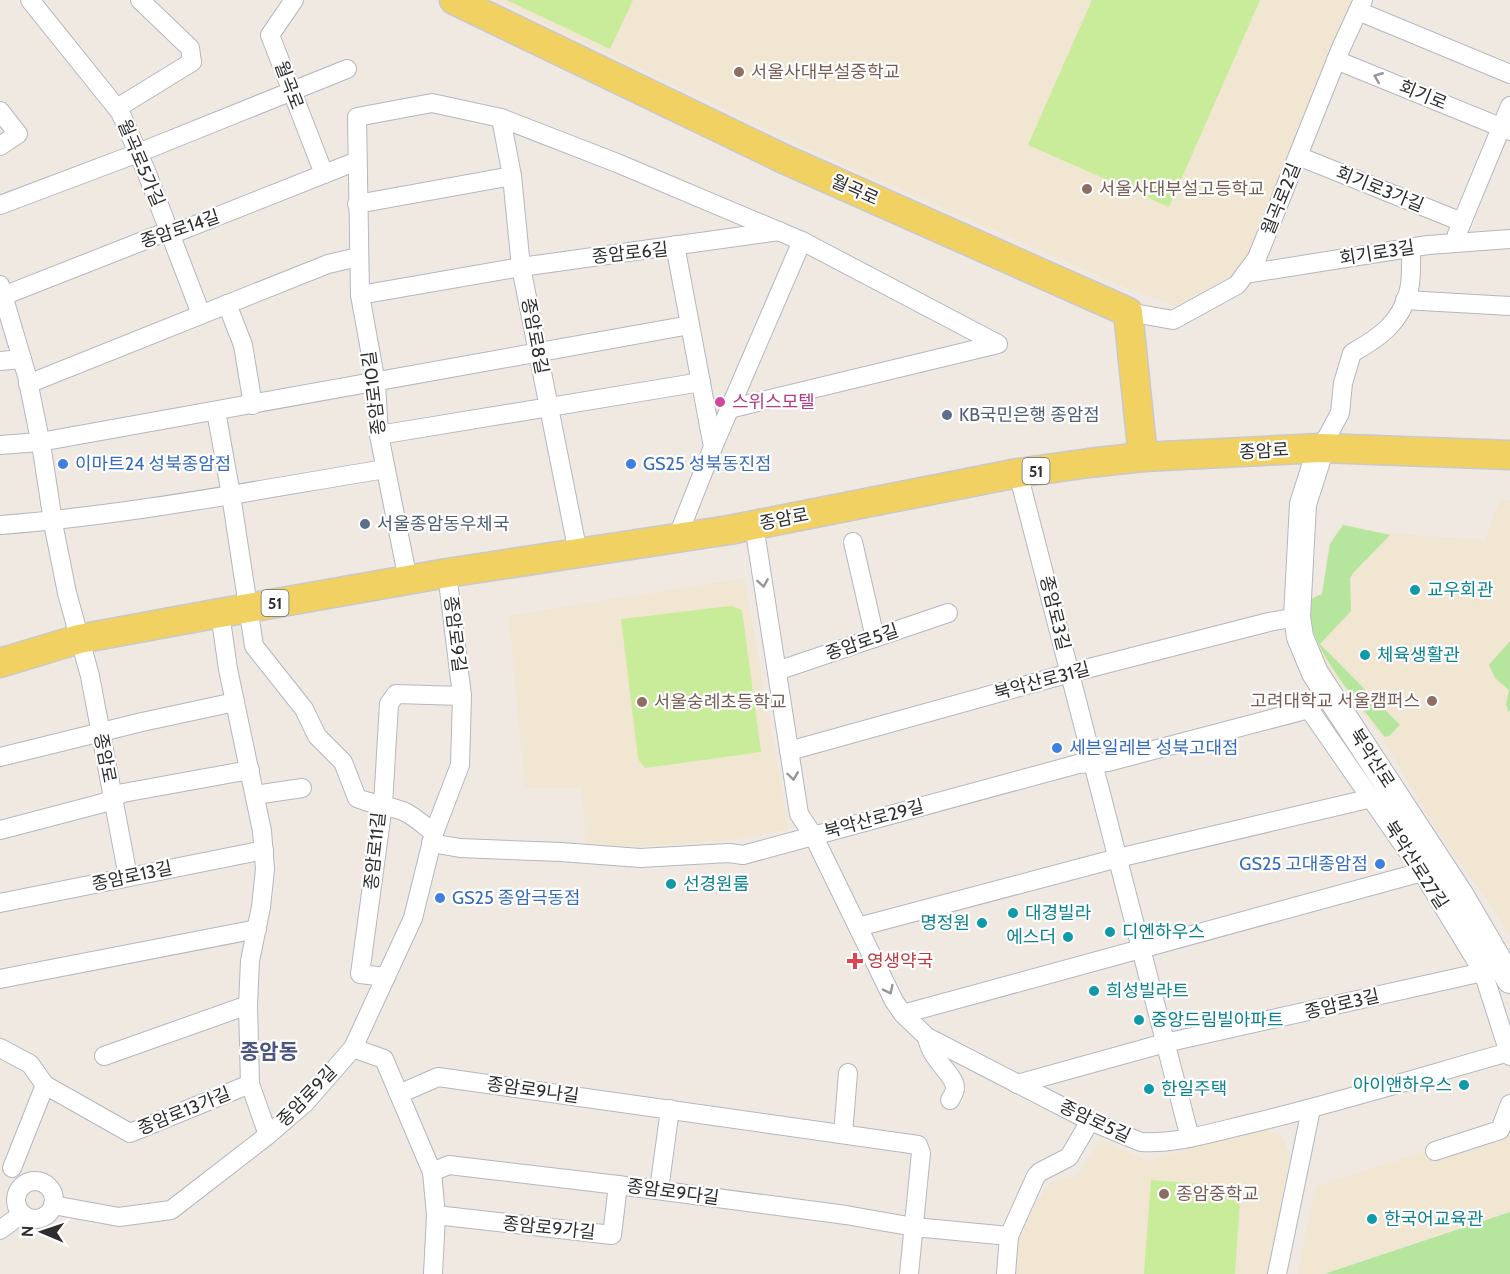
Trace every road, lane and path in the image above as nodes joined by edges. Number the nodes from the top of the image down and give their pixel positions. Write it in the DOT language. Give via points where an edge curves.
graph roads {
  1 [pos="30,0"];
  2 [pos="140,0"];
  3 [pos="294,0"];
  4 [pos="454,0"];
  5 [pos="1360,5"];
  6 [pos="1336,60"];
  7 [pos="347,69"];
  8 [pos="1510,74"];
  9 [pos="291,91"];
  10 [pos="1510,106"];
  11 [pos="117,108"];
  12 [pos="0,111"];
  13 [pos="501,118"];
  14 [pos="1506,129"];
  15 [pos="0,146"];
  16 [pos="138,153"];
  17 [pos="1298,156"];
  18 [pos="357,160"];
  19 [pos="324,174"];
  20 [pos="512,176"];
  21 [pos="357,204"];
  22 [pos="0,205"];
  23 [pos="1462,222"];
  24 [pos="779,231"];
  25 [pos="170,235"];
  26 [pos="1510,239"];
  27 [pos="802,241"];
  28 [pos="1453,244"];
  29 [pos="675,245"];
  30 [pos="1411,248"];
  31 [pos="358,257"];
  32 [pos="521,267"];
  33 [pos="1245,274"];
  34 [pos="2,291"];
  35 [pos="360,295"];
  36 [pos="1405,300"];
  37 [pos="227,304"];
  38 [pos="1510,306"];
  39 [pos="1128,312"];
  40 [pos="201,314"];
  41 [pos="690,325"];
  42 [pos="538,352"];
  43 [pos="22,359"];
  44 [pos="0,361"];
  45 [pos="701,382"];
  46 [pos="375,383"];
  47 [pos="28,384"];
  48 [pos="252,405"];
  49 [pos="549,407"];
  50 [pos="729,409"];
  51 [pos="216,411"];
  52 [pos="379,435"];
  53 [pos="40,442"];
  54 [pos="0,445"];
  55 [pos="713,447"];
  56 [pos="1321,448"];
  57 [pos="1510,455"];
  58 [pos="1143,457"];
  59 [pos="385,469"];
  60 [pos="1018,473"];
  61 [pos="231,495"];
  62 [pos="53,521"];
  63 [pos="0,525"];
  64 [pos="754,525"];
  65 [pos="677,538"];
  66 [pos="853,543"];
  67 [pos="578,553"];
  68 [pos="447,573"];
  69 [pos="408,580"];
  70 [pos="248,608"];
  71 [pos="220,613"];
  72 [pos="948,613"];
  73 [pos="1297,617"];
  74 [pos="875,638"];
  75 [pos="79,639"];
  76 [pos="0,663"];
  77 [pos="777,671"];
  78 [pos="1070,674"];
  79 [pos="1327,690"];
  80 [pos="462,696"];
  81 [pos="235,702"];
  82 [pos="1309,709"];
  83 [pos="100,732"];
  84 [pos="789,751"];
  85 [pos="0,757"];
  86 [pos="1093,762"];
  87 [pos="250,770"];
  88 [pos="302,788"];
  89 [pos="255,795"];
  90 [pos="1372,798"];
  91 [pos="112,799"];
  92 [pos="383,805"];
  93 [pos="0,830"];
  94 [pos="813,836"];
  95 [pos="432,838"];
  96 [pos="264,850"];
  97 [pos="1118,858"];
  98 [pos="1422,873"];
  99 [pos="128,877"];
  100 [pos="0,903"];
  101 [pos="858,927"];
  102 [pos="257,929"];
  103 [pos="1141,950"];
  104 [pos="1483,972"];
  105 [pos="386,977"];
  106 [pos="0,979"];
  107 [pos="1510,980"];
  108 [pos="248,1005"];
  109 [pos="903,1014"];
  110 [pos="927,1037"];
  111 [pos="1165,1043"];
  112 [pos="0,1048"];
  113 [pos="353,1048"];
  114 [pos="1509,1054"];
  115 [pos="104,1056"];
  116 [pos="848,1073"];
  117 [pos="250,1084"];
  118 [pos="1017,1084"];
  119 [pos="45,1085"];
  120 [pos="399,1094"];
  121 [pos="950,1100"];
  122 [pos="1510,1104"];
  123 [pos="670,1109"];
  124 [pos="1311,1109"];
  125 [pos="1090,1121"];
  126 [pos="843,1134"];
  127 [pos="268,1135"];
  128 [pos="1190,1138"];
  129 [pos="1435,1151"];
  130 [pos="6,1163"];
  131 [pos="432,1172"];
  132 [pos="24,1185"];
  133 [pos="618,1185"];
  134 [pos="659,1190"];
  135 [pos="53,1205"];
  136 [pos="22,1214"];
  137 [pos="436,1215"];
  138 [pos="914,1227"];
  139 [pos="0,1230"];
  140 [pos="1009,1236"];
  141 [pos="433,1274"];
  142 [pos="909,1274"];
  143 [pos="1006,1274"];
  144 [pos="1277,1274"];
  1 -- 11 [label="street, 월곡로5가길"];
  2 -- 11 [label="street" via="190,48 192,62"];
  3 -- 9 [label="street, 월곡로" via="270,35"];
  4 -- 39 [label="main road, 월곡로" via="784,159"];
  5 -- 6 [label="street, 월곡로2길"];
  5 -- 8 [label="street"];
  14 -- 6 [label="street, 회기로, one-way"];
  6 -- 17 [label="street, 월곡로2길"];
  7 -- 9 [label="street"];
  9 -- 16 [label="street"];
  9 -- 19 [label="street, 월곡로"];
  10 -- 14 [label="street"];
  11 -- 16 [label="street, 월곡로5가길"];
  12 -- 15 [label="street" via="18,134"];
  13 -- 18 [label="street, 종암로10길" via="432,103 357,117"];
  13 -- 20 [label="street, 종암로8길"];
  13 -- 24 [label="street"];
  14 -- 23 [label="street"];
  16 -- 22 [label="street"];
  16 -- 25 [label="street, 월곡로5가길"];
  17 -- 23 [label="street, 회기로3가길"];
  17 -- 33 [label="street, 월곡로2길" via="1257,258"];
  18 -- 19 [label="street, 종암로14길"];
  18 -- 21 [label="street, 종암로10길"];
  19 -- 25 [label="street, 종암로14길"];
  20 -- 21 [label="street"];
  20 -- 32 [label="street, 종암로8길"];
  21 -- 31 [label="street, 종암로10길"];
  23 -- 28 [label="street"];
  24 -- 27 [label="street"];
  24 -- 29 [label="street"];
  25 -- 34 [label="street, 종암로14길" via="158,235"];
  25 -- 40 [label="street, 월곡로5가길"];
  26 -- 28 [label="street, 회기로3길"];
  27 -- 50 [label="street"];
  27 -- 50 [label="street" via="998,344"];
  28 -- 30 [label="street, 회기로3길"];
  29 -- 32 [label="street, 종암로6길"];
  29 -- 41 [label="street, 종암로6길"];
  30 -- 33 [label="street, 회기로3길"];
  30 -- 36 [label="street" via="1410,289"];
  31 -- 35 [label="street, 종암로10길"];
  31 -- 37 [label="street" via="328,264"];
  32 -- 35 [label="street, 종암로6길"];
  32 -- 42 [label="street, 종암로8길"];
  33 -- 39 [label="street, 월곡로2길" via="1236,285 1173,320"];
  34 -- 43 [label="street, 종암로14길"];
  35 -- 46 [label="street, 종암로10길"];
  36 -- 38 [label="street"];
  36 -- 56 [label="street" via="1399,316 1384,332 1352,353 1340,413"];
  37 -- 40 [label="street"];
  37 -- 48 [label="street" via="243,345"];
  39 -- 58 [label="main road"];
  40 -- 47 [label="street"];
  41 -- 42 [label="street"];
  41 -- 45 [label="street, 종암로6길"];
  42 -- 46 [label="street"];
  42 -- 49 [label="street, 종암로8길"];
  43 -- 44 [label="street"];
  43 -- 47 [label="street, 종암로14길"];
  45 -- 49 [label="street"];
  45 -- 55 [label="street, 종암로6길"];
  46 -- 48 [label="street"];
  46 -- 52 [label="street, 종암로10길"];
  47 -- 53 [label="street, 종암로14길"];
  48 -- 51 [label="street"];
  49 -- 52 [label="street"];
  49 -- 67 [label="street, 종암로8길"];
  50 -- 55 [label="street"];
  51 -- 53 [label="street"];
  51 -- 61 [label="street"];
  52 -- 59 [label="street, 종암로10길"];
  53 -- 54 [label="street"];
  53 -- 62 [label="street, 종암로14길"];
  55 -- 65 [label="street"];
  56 -- 57 [label="main road, 종암로 / 51"];
  56 -- 58 [label="main road, 종암로 / 51"];
  56 -- 73 [label="street, 북악산로" via="1303,504"];
  58 -- 60 [label="main road, 종암로 / 51"];
  59 -- 61 [label="street"];
  59 -- 69 [label="street, 종암로10길"];
  60 -- 64 [label="main road, 종암로 / 51"];
  60 -- 78 [label="street, 종암로3길"];
  61 -- 62 [label="street"];
  61 -- 70 [label="street"];
  62 -- 63 [label="street"];
  62 -- 75 [label="street, 종암로14길"];
  64 -- 65 [label="main road, 종암로 / 51"];
  64 -- 77 [label="street, 종암로5길, one-way"];
  65 -- 67 [label="main road, 종암로 / 51"];
  66 -- 74 [label="street"];
  67 -- 68 [label="main road, 종암로 / 51"];
  68 -- 69 [label="main road, 종암로 / 51"];
  68 -- 80 [label="street, 종암로9길"];
  69 -- 70 [label="main road, 종암로 / 51"];
  70 -- 71 [label="main road, 종암로 / 51"];
  70 -- 92 [label="street, 종암로11길" via="254,646 304,709 317,736 344,762 357,798"];
  71 -- 75 [label="main road, 종암로 / 51"];
  71 -- 81 [label="street"];
  72 -- 74 [label="street, 종암로5길"];
  73 -- 78 [label="street, 북악산로31길"];
  73 -- 79 [label="street, 북악산로" via="1306,654"];
  74 -- 77 [label="street, 종암로5길"];
  75 -- 76 [label="main road, 종암로 / 51"];
  75 -- 83 [label="street, 종암로"];
  77 -- 84 [label="street, 종암로5길"];
  78 -- 84 [label="street, 북악산로31길"];
  78 -- 86 [label="street, 종암로3길"];
  79 -- 82 [label="street"];
  79 -- 107 [label="street, 북악산로" via="1461,896"];
  80 -- 92 [label="street, 종암로9길" via="396,694 389,704"];
  80 -- 95 [label="street, 종암로9길" via="460,765"];
  81 -- 83 [label="street"];
  81 -- 87 [label="street"];
  82 -- 86 [label="street, 북악산로29길" via="1108,762"];
  82 -- 90 [label="street, 북악산로27길"];
  83 -- 85 [label="street"];
  83 -- 91 [label="street, 종암로"];
  84 -- 94 [label="street, 종암로5길, one-way" via="799,814"];
  86 -- 94 [label="street, 북악산로29길"];
  86 -- 97 [label="street, 종암로3길"];
  87 -- 89 [label="street"];
  87 -- 91 [label="street" via="123,793"];
  88 -- 89 [label="street"];
  89 -- 96 [label="street"];
  90 -- 97 [label="street"];
  90 -- 98 [label="street, 북악산로27길"];
  91 -- 93 [label="street"];
  91 -- 99 [label="street, 종암로"];
  92 -- 95 [label="street" via="407,813"];
  92 -- 105 [label="street, 종암로11길" via="360,974"];
  94 -- 95 [label="street, 북악산로29길" via="744,855 640,858 460,848"];
  94 -- 101 [label="street, 종암로5길"];
  95 -- 105 [label="street, 종암로9길" via="413,918"];
  96 -- 99 [label="street, 종암로13길"];
  96 -- 102 [label="street" via="266,868"];
  97 -- 101 [label="street"];
  97 -- 103 [label="street, 종암로3길"];
  98 -- 103 [label="street"];
  98 -- 104 [label="street, 북악산로27길"];
  99 -- 100 [label="street, 종암로13길"];
  101 -- 109 [label="street, 종암로5길, one-way"];
  102 -- 106 [label="street"];
  102 -- 108 [label="street" via="250,961"];
  103 -- 109 [label="street"];
  103 -- 111 [label="street, 종암로3길"];
  104 -- 111 [label="street, 종암로3길"];
  104 -- 114 [label="street, 북악산로27길"];
  105 -- 113 [label="street, 종암로9길"];
  108 -- 115 [label="street"];
  108 -- 117 [label="street"];
  109 -- 110 [label="street, 종암로5길"];
  110 -- 118 [label="street, 종암로5길"];
  110 -- 121 [label="street, 종암로5길" via="931,1051 954,1083 956,1090"];
  111 -- 118 [label="street, 종암로3길"];
  111 -- 128 [label="street, 종암로3길"];
  112 -- 119 [label="street, 종암로13가길" via="30,1064"];
  113 -- 120 [label="street" via="384,1059"];
  113 -- 127 [label="street, 종암로9길" via="305,1102"];
  114 -- 124 [label="street, 종암로5길"];
  116 -- 126 [label="street"];
  117 -- 119 [label="street, 종암로13가길" via="130,1133"];
  117 -- 127 [label="street"];
  118 -- 125 [label="street, 종암로5길"];
  119 -- 130 [label="street"];
  120 -- 123 [label="street, 종암로9나길" via="438,1077"];
  120 -- 131 [label="street"];
  122 -- 129 [label="street" via="1500,1130"];
  123 -- 126 [label="street, 종암로9나길"];
  123 -- 134 [label="street"];
  124 -- 128 [label="street, 종암로5길"];
  124 -- 144 [label="street"];
  125 -- 128 [label="street, 종암로5길" via="1141,1143"];
  125 -- 140 [label="street" via="1069,1157 1035,1176"];
  126 -- 138 [label="street, 종암로9나길" via="915,1144 920,1148"];
  127 -- 135 [label="street, 종암로9길" via="171,1210 119,1217"];
  130 -- 132 [label="street"];
  131 -- 133 [label="street, 종암로9다길" via="449,1166"];
  131 -- 137 [label="street"];
  132 -- 135 [label="street" via="43,1183 52,1192"];
  132 -- 136 [label="street" via="16,1198"];
  133 -- 134 [label="street, 종암로9다길"];
  133 -- 137 [label="street, 종암로9가길" via="612,1235"];
  134 -- 138 [label="street, 종암로9다길"];
  135 -- 136 [label="street" via="40,1218"];
  136 -- 139 [label="street"];
  137 -- 141 [label="street"];
  138 -- 140 [label="street, 종암로9다길"];
  138 -- 142 [label="street"];
  140 -- 143 [label="street"];
}
